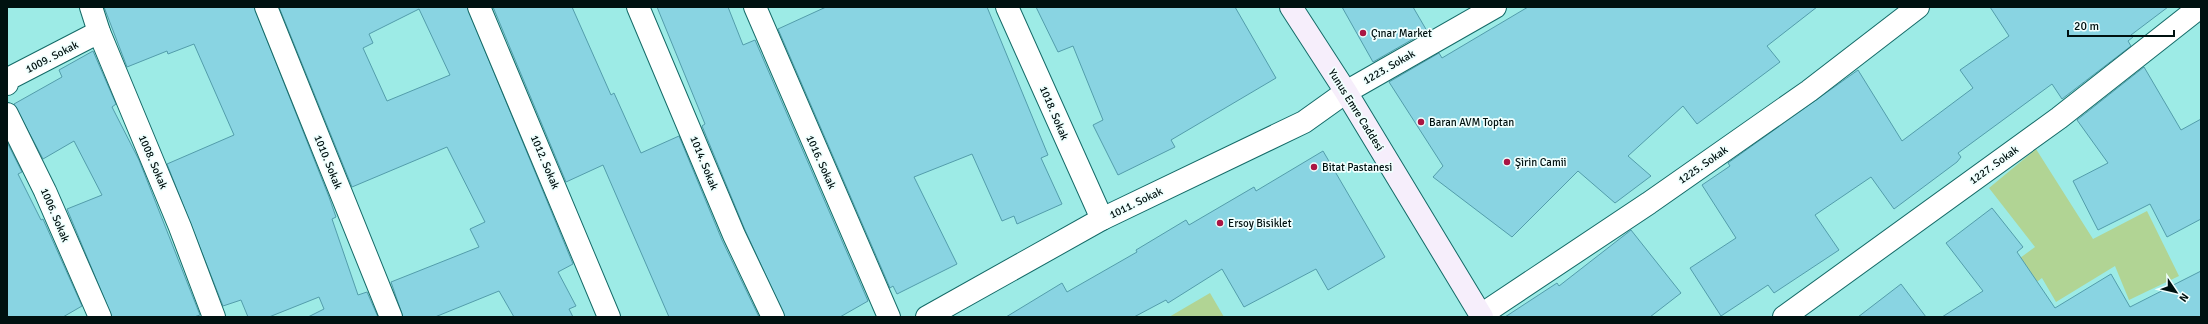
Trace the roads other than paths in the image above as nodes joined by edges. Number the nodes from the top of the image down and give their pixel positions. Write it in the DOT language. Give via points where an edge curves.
graph roads {
  1 [pos="91,7"];
  2 [pos="266,7"];
  3 [pos="478,7"];
  4 [pos="638,7"];
  5 [pos="755,7"];
  6 [pos="1007,7"];
  7 [pos="1291,7"];
  8 [pos="1495,7"];
  9 [pos="1918,7"];
  10 [pos="2200,7"];
  11 [pos="99,32"];
  12 [pos="7,84"];
  13 [pos="1346,92"];
  14 [pos="7,114"];
  15 [pos="1102,219"];
  16 [pos="1482,316"];
  17 [pos="100,317"];
  18 [pos="214,317"];
  19 [pos="391,317"];
  20 [pos="609,317"];
  21 [pos="774,317"];
  22 [pos="889,317"];
  23 [pos="927,317"];
  24 [pos="1784,317"];
  1 -- 11 [label="street, 1008. Sokak"];
  2 -- 19 [label="street, 1010. Sokak"];
  3 -- 20 [label="street, 1012. Sokak"];
  4 -- 21 [label="street, 1014. Sokak" via="734,235"];
  5 -- 22 [label="street, 1016. Sokak"];
  6 -- 15 [label="street, 1018. Sokak"];
  7 -- 13 [label="main road, Yunus Emre Caddesi"];
  8 -- 13 [label="street, 1223. Sokak"];
  9 -- 16 [label="street, 1225. Sokak" via="1809,90"];
  10 -- 24 [label="street, 1227. Sokak" via="2059,118"];
  11 -- 12 [label="street, 1009. Sokak" via="8,79"];
  11 -- 18 [label="street, 1008. Sokak" via="180,227"];
  13 -- 15 [label="street, 1011. Sokak" via="1304,122"];
  13 -- 16 [label="main road, Yunus Emre Caddesi"];
  14 -- 17 [label="street, 1006. Sokak" via="45,191"];
  15 -- 23 [label="street, 1011. Sokak"];
}
